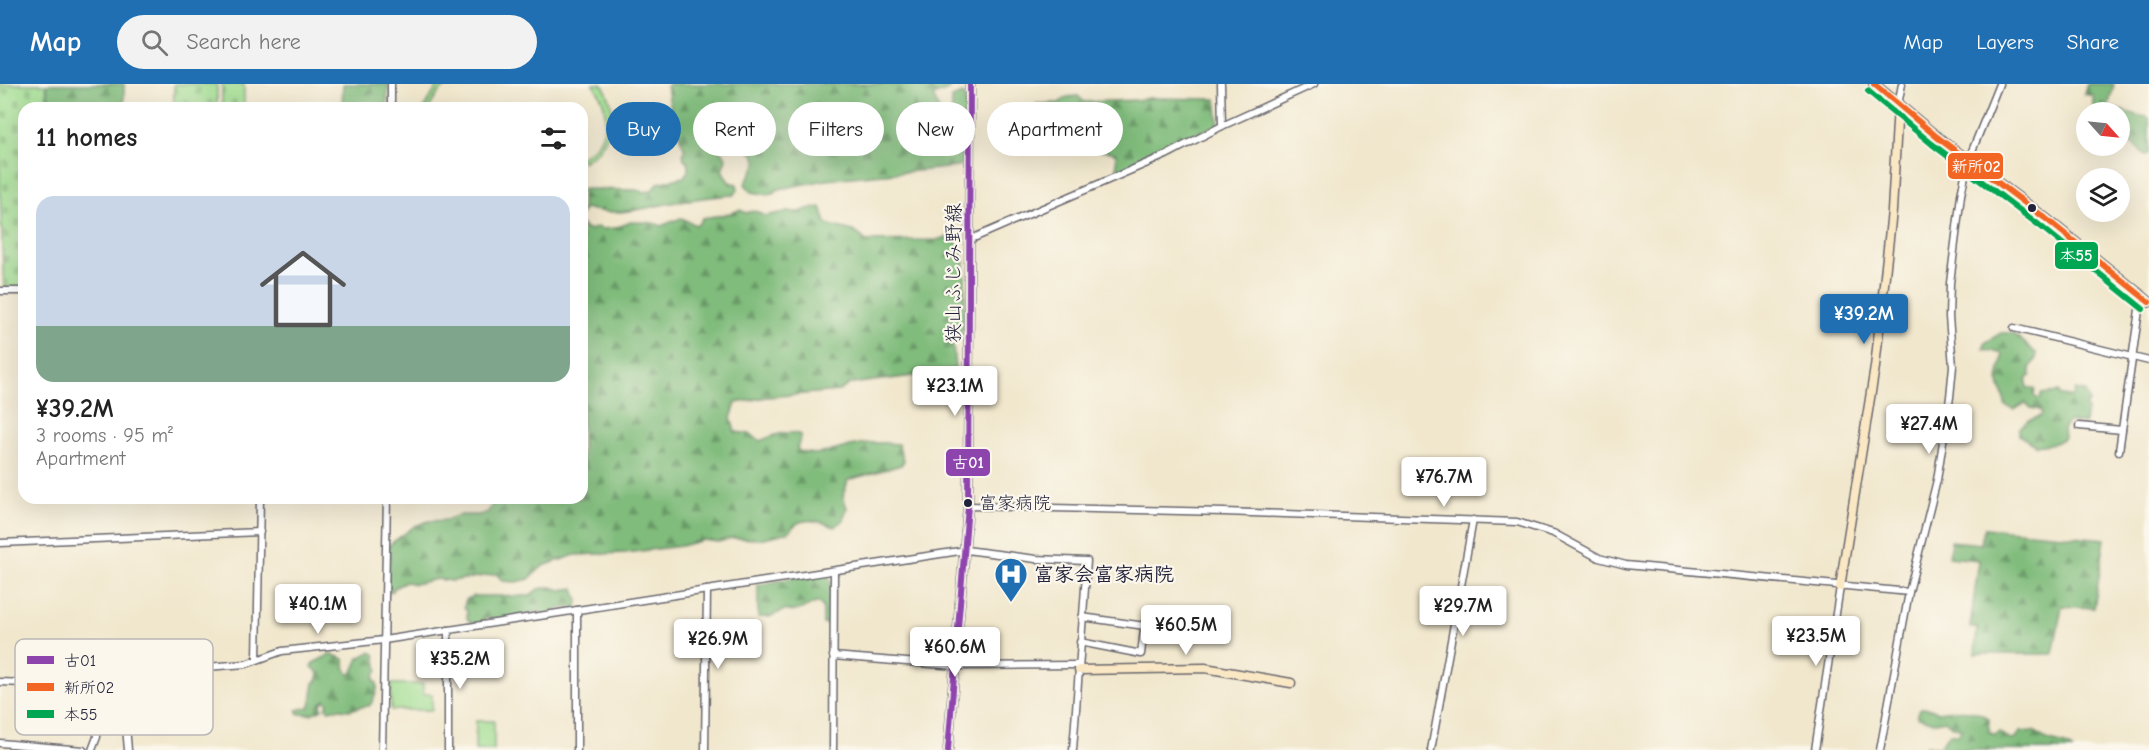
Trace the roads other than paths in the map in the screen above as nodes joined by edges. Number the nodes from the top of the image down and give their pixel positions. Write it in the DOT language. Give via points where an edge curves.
graph roads {
  1 [pos="391,84"];
  2 [pos="970,84"];
  3 [pos="1221,84"];
  4 [pos="1314,84"];
  5 [pos="1874,84"];
  6 [pos="1902,84"];
  7 [pos="1998,84"];
  8 [pos="391,102"];
  9 [pos="1898,105"];
  10 [pos="1222,126"];
  11 [pos="1968,161"];
  12 [pos="969,240"];
  13 [pos="0,291"];
  14 [pos="18,291"];
  15 [pos="2145,299"];
  16 [pos="2014,328"];
  17 [pos="2132,356"];
  18 [pos="2149,361"];
  19 [pos="2079,426"];
  20 [pos="2122,430"];
  21 [pos="2119,451"];
  22 [pos="260,504"];
  23 [pos="387,504"];
  24 [pos="968,506"];
  25 [pos="1473,520"];
  26 [pos="260,532"];
  27 [pos="0,543"];
  28 [pos="966,550"];
  29 [pos="834,571"];
  30 [pos="1840,587"];
  31 [pos="707,590"];
  32 [pos="1909,592"];
  33 [pos="577,610"];
  34 [pos="1082,617"];
  35 [pos="1145,626"];
  36 [pos="1178,626"];
  37 [pos="448,630"];
  38 [pos="384,640"];
  39 [pos="1080,642"];
  40 [pos="1141,654"];
  41 [pos="833,656"];
  42 [pos="257,659"];
  43 [pos="213,666"];
  44 [pos="956,666"];
  45 [pos="1078,667"];
  46 [pos="1140,668"];
  47 [pos="0,682"];
  48 [pos="1291,682"];
  49 [pos="15,683"];
  50 [pos="97,735"];
  51 [pos="127,735"];
  52 [pos="0,743"];
  53 [pos="53,749"];
  54 [pos="83,750"];
  55 [pos="92,750"];
  56 [pos="128,750"];
  57 [pos="382,750"];
  58 [pos="447,750"];
  59 [pos="577,750"];
  60 [pos="705,750"];
  61 [pos="833,750"];
  62 [pos="948,750"];
  63 [pos="1073,750"];
  64 [pos="1431,750"];
  65 [pos="1815,750"];
  66 [pos="1880,750"];
  1 -- 8 [label="street"];
  2 -- 12 [label="street, 狭山ふじみ野線"];
  3 -- 10 [label="street"];
  4 -- 10 [label="street"];
  5 -- 9 [label="main road"];
  6 -- 9 [label="street"];
  7 -- 11 [label="street"];
  9 -- 11 [label="main road"];
  9 -- 30 [label="street" via="1892,211 1875,367"];
  10 -- 12 [label="street"];
  11 -- 15 [label="main road"];
  11 -- 32 [label="street" via="1950,283 1950,397 1937,480"];
  12 -- 24 [label="street, 狭山ふじみ野線"];
  13 -- 14 [label="street"];
  15 -- 17 [label="street"];
  16 -- 17 [label="street"];
  17 -- 18 [label="street"];
  17 -- 20 [label="street"];
  19 -- 20 [label="street"];
  20 -- 21 [label="street"];
  22 -- 26 [label="street"];
  23 -- 38 [label="street"];
  24 -- 25 [label="street"];
  24 -- 28 [label="street, 狭山ふじみ野線"];
  25 -- 30 [label="street" via="1536,527 1599,558 1626,566"];
  25 -- 64 [label="street"];
  26 -- 27 [label="street"];
  26 -- 42 [label="street"];
  28 -- 29 [label="street"];
  28 -- 34 [label="street" via="1087,561"];
  28 -- 44 [label="street, 狭山ふじみ野線"];
  29 -- 31 [label="street"];
  29 -- 41 [label="street"];
  30 -- 32 [label="street"];
  30 -- 65 [label="street"];
  31 -- 33 [label="street"];
  31 -- 60 [label="street"];
  32 -- 66 [label="street"];
  33 -- 37 [label="street"];
  33 -- 59 [label="street"];
  34 -- 35 [label="street"];
  34 -- 39 [label="street"];
  35 -- 36 [label="street" via="1145,622"];
  35 -- 40 [label="street"];
  37 -- 38 [label="street"];
  37 -- 58 [label="street"];
  38 -- 42 [label="street" via="282,651"];
  38 -- 57 [label="street"];
  39 -- 40 [label="street"];
  39 -- 45 [label="street"];
  40 -- 46 [label="street"];
  41 -- 44 [label="street"];
  41 -- 61 [label="street"];
  42 -- 43 [label="street"];
  44 -- 45 [label="street"];
  44 -- 62 [label="street, 狭山ふじみ野線"];
  45 -- 46 [label="street"];
  45 -- 63 [label="street"];
  46 -- 48 [label="street" via="1205,668"];
  47 -- 49 [label="street"];
  50 -- 55 [label="street"];
  51 -- 56 [label="street"];
  52 -- 53 [label="street"];
  53 -- 54 [label="street"];
}
